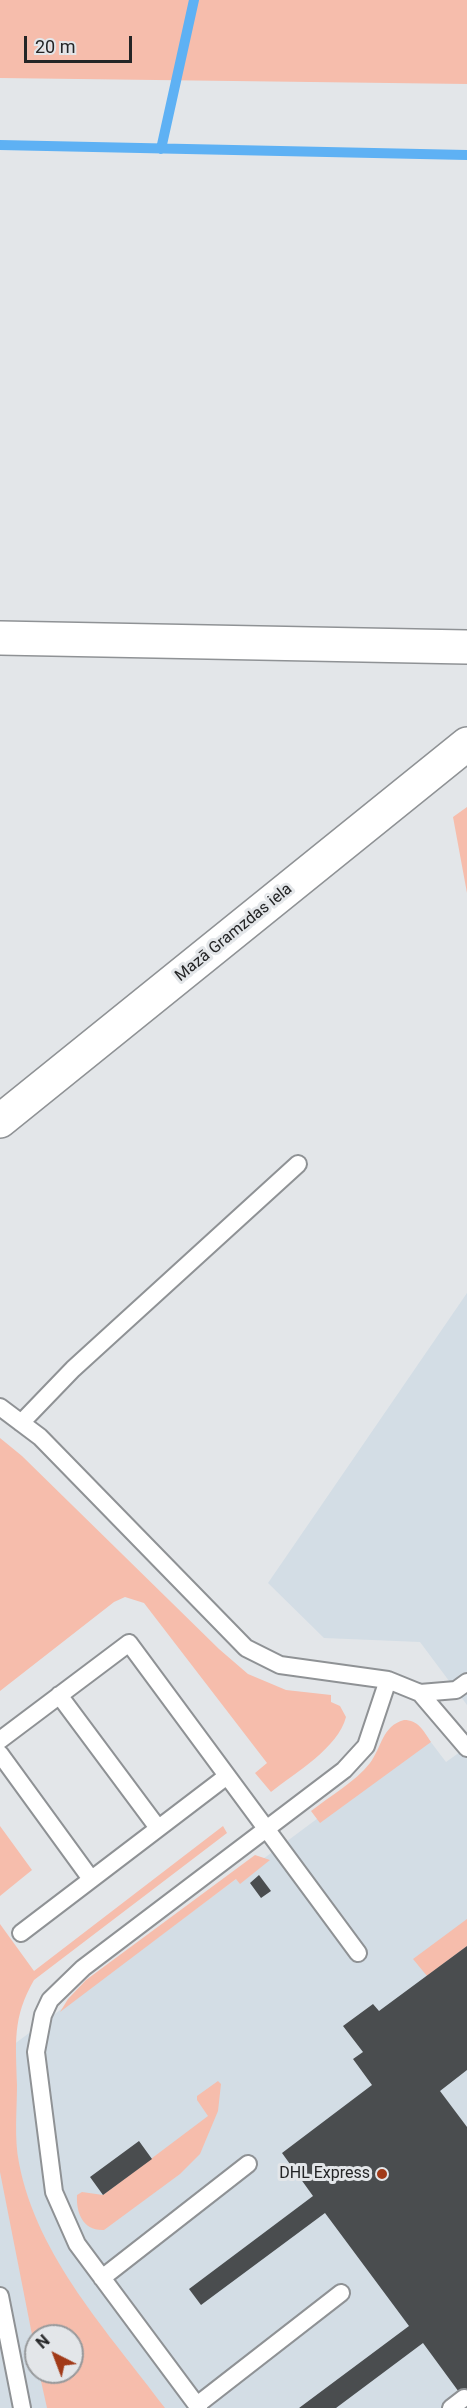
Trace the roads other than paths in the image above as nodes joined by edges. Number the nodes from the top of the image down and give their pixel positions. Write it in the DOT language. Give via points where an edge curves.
graph roads {
  1 [pos="0,638"];
  2 [pos="467,647"];
  3 [pos="467,744"];
  4 [pos="0,1121"];
  5 [pos="298,1164"];
  6 [pos="0,1407"];
  7 [pos="21,1423"];
  8 [pos="388,1680"];
  9 [pos="467,1682"];
  10 [pos="420,1693"];
  11 [pos="59,1695"];
  12 [pos="0,1740"];
  13 [pos="467,1748"];
  14 [pos="0,1754"];
  15 [pos="227,1776"];
  16 [pos="158,1828"];
  17 [pos="266,1828"];
  18 [pos="91,1879"];
  19 [pos="21,1933"];
  20 [pos="358,1953"];
  21 [pos="248,2164"];
  22 [pos="102,2278"];
  23 [pos="341,2293"];
  24 [pos="0,2296"];
  25 [pos="198,2407"];
  26 [pos="22,2408"];
  1 -- 2 [label="street"];
  3 -- 4 [label="street, Mazā Gramzdas iela"];
  5 -- 7 [label="lane" via="74,1369"];
  6 -- 7 [label="lane"];
  7 -- 8 [label="lane" via="40,1437 246,1648 280,1665"];
  8 -- 10 [label="lane"];
  8 -- 17 [label="lane" via="366,1746 344,1770"];
  9 -- 10 [label="lane" via="456,1690"];
  10 -- 13 [label="lane"];
  11 -- 12 [label="lane"];
  11 -- 15 [label="lane" via="129,1643"];
  11 -- 16 [label="lane"];
  14 -- 18 [label="lane"];
  15 -- 16 [label="lane"];
  15 -- 17 [label="lane"];
  16 -- 18 [label="lane"];
  17 -- 20 [label="lane"];
  17 -- 22 [label="lane" via="82,1968 50,2000 43,2015 36,2052 54,2192 77,2244"];
  18 -- 19 [label="lane"];
  21 -- 22 [label="lane"];
  22 -- 25 [label="lane"];
  23 -- 25 [label="lane"];
  24 -- 26 [label="lane"];
}
